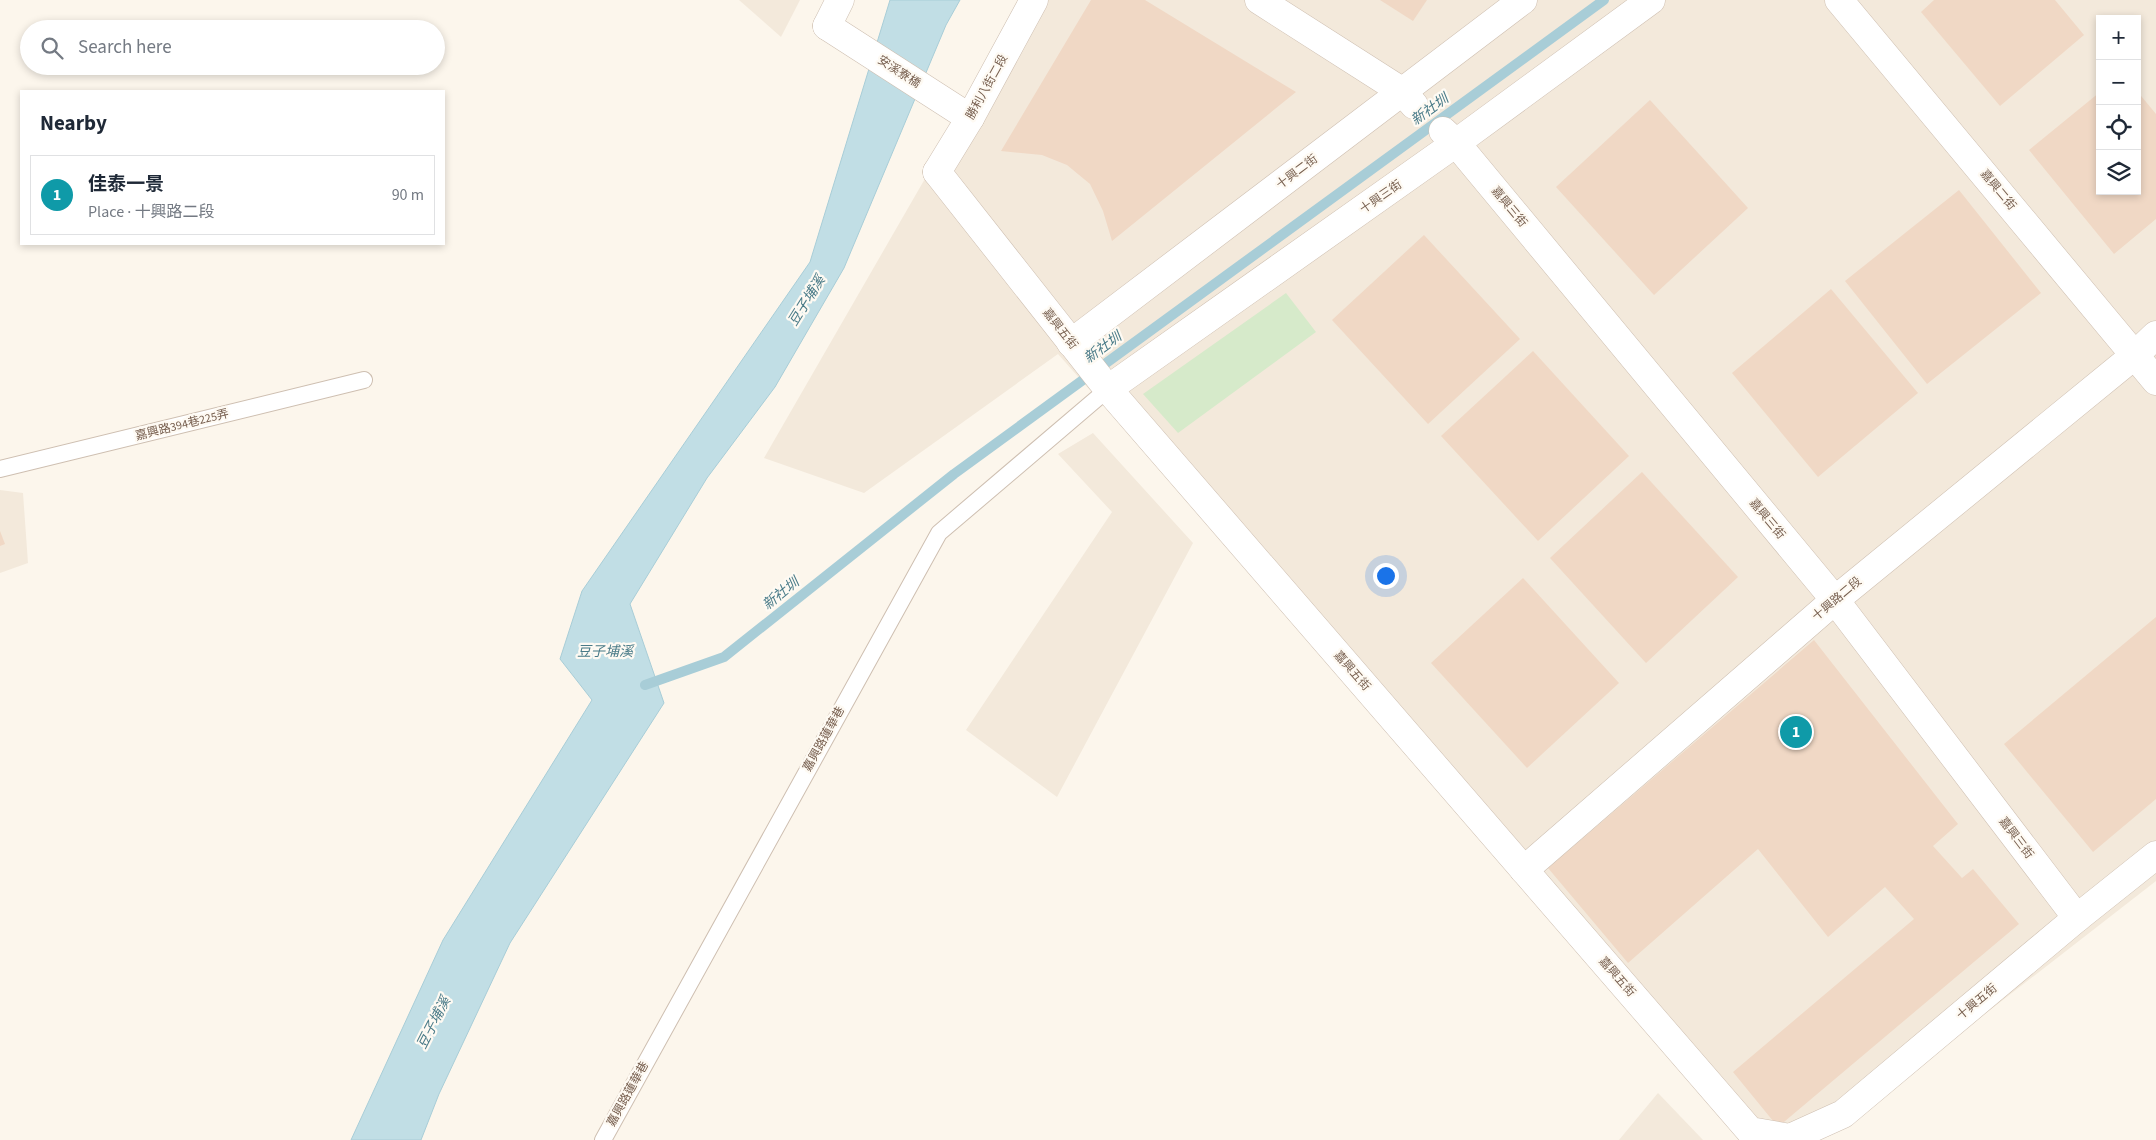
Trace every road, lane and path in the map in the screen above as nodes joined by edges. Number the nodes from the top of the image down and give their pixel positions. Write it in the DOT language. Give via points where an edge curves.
graph roads {
  1 [pos="840,0"];
  2 [pos="1034,0"];
  3 [pos="1260,0"];
  4 [pos="1523,0"];
  5 [pos="1650,0"];
  6 [pos="1839,0"];
  7 [pos="1408,99"];
  8 [pos="970,118"];
  9 [pos="1449,137"];
  10 [pos="937,172"];
  11 [pos="2156,335"];
  12 [pos="1074,347"];
  13 [pos="2135,355"];
  14 [pos="364,380"];
  15 [pos="2156,381"];
  16 [pos="1106,386"];
  17 [pos="0,469"];
  18 [pos="1834,600"];
  19 [pos="2156,855"];
  20 [pos="1524,870"];
  21 [pos="2077,918"];
  22 [pos="1790,1138"];
  23 [pos="602,1140"];
  1 -- 8 [label="street, 安溪寮橋" via="827,26"];
  2 -- 8 [label="street, 勝利八街二段"];
  3 -- 7 [label="street"];
  4 -- 7 [label="street, 十興二街"];
  5 -- 9 [label="street, 十興三街"];
  6 -- 13 [label="street, 嘉興二街"];
  7 -- 12 [label="street, 十興二街"];
  8 -- 10 [label="street, 勝利八街二段"];
  9 -- 16 [label="street, 十興三街"];
  9 -- 18 [label="street, 嘉興三街"];
  10 -- 12 [label="street, 嘉興五街"];
  11 -- 13 [label="street, 十興路二段"];
  12 -- 16 [label="street, 嘉興五街"];
  13 -- 15 [label="street, 嘉興二街"];
  13 -- 18 [label="street, 十興路二段"];
  14 -- 17 [label="lane, 嘉興路394巷225弄"];
  16 -- 20 [label="street, 嘉興五街"];
  16 -- 23 [label="lane, 嘉興路蓮華巷" via="939,533"];
  18 -- 20 [label="street, 十興路二段"];
  18 -- 21 [label="street, 嘉興三街"];
  19 -- 21 [label="street, 十興五街"];
  20 -- 22 [label="street, 嘉興五街" via="1750,1131"];
  21 -- 22 [label="street, 十興五街" via="1843,1114"];
}
